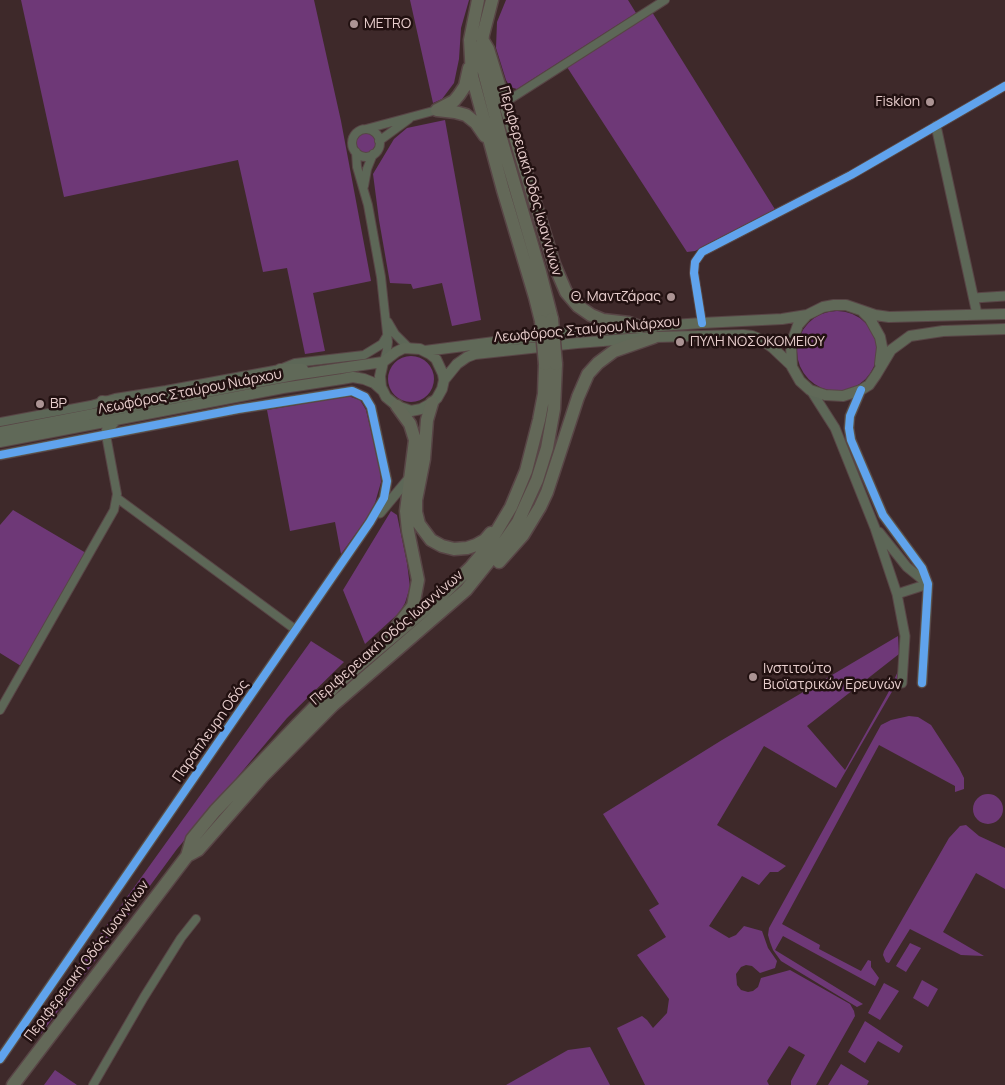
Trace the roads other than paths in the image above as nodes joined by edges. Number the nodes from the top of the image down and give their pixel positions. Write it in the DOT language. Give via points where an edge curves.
graph roads {
  1 [pos="478,0"];
  2 [pos="492,0"];
  3 [pos="665,0"];
  4 [pos="482,39"];
  5 [pos="470,60"];
  6 [pos="1005,86"];
  7 [pos="504,103"];
  8 [pos="437,110"];
  9 [pos="413,116"];
  10 [pos="936,126"];
  11 [pos="366,129"];
  12 [pos="380,140"];
  13 [pos="492,149"];
  14 [pos="356,152"];
  15 [pos="373,154"];
  16 [pos="364,186"];
  17 [pos="1005,296"];
  18 [pos="974,298"];
  19 [pos="862,311"];
  20 [pos="386,312"];
  21 [pos="976,314"];
  22 [pos="1005,314"];
  23 [pos="807,315"];
  24 [pos="546,320"];
  25 [pos="702,323"];
  26 [pos="640,327"];
  27 [pos="1005,329"];
  28 [pos="388,334"];
  29 [pos="654,337"];
  30 [pos="409,348"];
  31 [pos="425,351"];
  32 [pos="383,362"];
  33 [pos="551,364"];
  34 [pos="792,367"];
  35 [pos="280,369"];
  36 [pos="879,371"];
  37 [pos="313,372"];
  38 [pos="444,380"];
  39 [pos="861,390"];
  40 [pos="383,391"];
  41 [pos="812,392"];
  42 [pos="102,402"];
  43 [pos="432,403"];
  44 [pos="137,406"];
  45 [pos="397,406"];
  46 [pos="115,420"];
  47 [pos="0,422"];
  48 [pos="0,432"];
  49 [pos="106,435"];
  50 [pos="0,442"];
  51 [pos="0,455"];
  52 [pos="410,477"];
  53 [pos="117,498"];
  54 [pos="373,517"];
  55 [pos="505,519"];
  56 [pos="875,528"];
  57 [pos="475,581"];
  58 [pos="928,584"];
  59 [pos="897,594"];
  60 [pos="296,630"];
  61 [pos="380,648"];
  62 [pos="902,683"];
  63 [pos="922,683"];
  64 [pos="0,710"];
  65 [pos="187,856"];
  66 [pos="196,919"];
  67 [pos="0,1059"];
  68 [pos="12,1085"];
  69 [pos="93,1085"];
  1 -- 5 [label="highway, Περιφερειακή Οδός Ιωαννίνων" via="470,40"];
  2 -- 4 [label="highway, Περιφερειακή Οδός Ιωαννίνων"];
  3 -- 7 [label="street"];
  4 -- 7 [label="highway"];
  4 -- 24 [label="highway, Περιφερειακή Οδός Ιωαννίνων" via="486,82 543,280"];
  5 -- 8 [label="highway" via="465,86 454,101"];
  5 -- 13 [label="highway, Περιφερειακή Οδός Ιωαννίνων"];
  6 -- 10 [label="street"];
  7 -- 26 [label="highway" via="554,264 566,292 591,315"];
  8 -- 9 [label="street"];
  8 -- 13 [label="highway" via="471,118"];
  9 -- 11 [label="street"];
  9 -- 12 [label="street"];
  10 -- 18 [label="street"];
  10 -- 25 [label="street" via="834,184 702,252 695,262 694,273"];
  11 -- 12 [label="street" via="373,131"];
  11 -- 14 [label="street" via="353,137 352,145"];
  12 -- 15 [label="street"];
  13 -- 24 [label="highway, Περιφερειακή Οδός Ιωαννίνων" via="536,297"];
  14 -- 15 [label="street" via="366,157"];
  14 -- 16 [label="street"];
  15 -- 16 [label="street"];
  16 -- 20 [label="street"];
  17 -- 18 [label="street"];
  18 -- 21 [label="street"];
  19 -- 21 [label="main road, Λεωφόρος Σταύρου Νιάρχου" via="903,318"];
  19 -- 23 [label="main road, Λεωφόρος Σταύρου Νιάρχου" via="846,305 834,305"];
  19 -- 36 [label="main road" via="880,337"];
  20 -- 28 [label="street"];
  20 -- 30 [label="street" via="391,329"];
  21 -- 22 [label="main road, Λεωφόρος Σταύρου Νιάρχου"];
  23 -- 25 [label="main road, Λεωφόρος Σταύρου Νιάρχου"];
  23 -- 34 [label="main road" via="794,334"];
  24 -- 33 [label="highway, Περιφερειακή Οδός Ιωαννίνων, bridge"];
  25 -- 26 [label="main road, Λεωφόρος Σταύρου Νιάρχου"];
  26 -- 31 [label="main road, Λεωφόρος Σταύρου Νιάρχου" via="532,336"];
  27 -- 36 [label="main road" via="936,331 910,336 891,350"];
  28 -- 32 [label="street" via="388,350"];
  28 -- 35 [label="street" via="382,344 364,355 295,363"];
  29 -- 34 [label="main road, Λεωφόρος Σταύρου Νιάρχου" via="752,336 773,348"];
  29 -- 38 [label="main road, Λεωφόρος Σταύρου Νιάρχου" via="475,354 457,364"];
  29 -- 57 [label="highway" via="621,347 592,369 582,385 540,507 516,544"];
  30 -- 31 [label="main road"];
  30 -- 32 [label="main road" via="396,352"];
  31 -- 38 [label="main road" via="435,357 442,368"];
  32 -- 37 [label="main road, Λεωφόρος Σταύρου Νιάρχου"];
  32 -- 40 [label="main road" via="380,376"];
  33 -- 55 [label="highway, Περιφερειακή Οδός Ιωαννίνων" via="534,446 522,483"];
  33 -- 57 [label="highway, Περιφερειακή Οδός Ιωαννίνων" via="556,386 552,424 537,480 518,522"];
  34 -- 41 [label="main road, Λεωφόρος Σταύρου Νιάρχου"];
  35 -- 37 [label="main road" via="300,368"];
  35 -- 42 [label="street"];
  36 -- 39 [label="main road" via="874,380"];
  37 -- 44 [label="main road, Λεωφόρος Σταύρου Νιάρχου"];
  38 -- 43 [label="main road"];
  39 -- 41 [label="main road" via="842,396"];
  39 -- 58 [label="street" via="850,416 851,440 883,515 922,568"];
  40 -- 45 [label="main road"];
  40 -- 46 [label="main road, Λεωφόρος Σταύρου Νιάρχου" via="364,379 348,378"];
  41 -- 56 [label="street" via="835,428"];
  42 -- 44 [label="main road"];
  42 -- 47 [label="street"];
  43 -- 45 [label="main road" via="411,411"];
  43 -- 55 [label="highway" via="416,500 422,529 431,540 442,546 466,548 485,540"];
  44 -- 48 [label="main road, Λεωφόρος Σταύρου Νιάρχου"];
  45 -- 52 [label="highway" via="410,424 415,440"];
  46 -- 49 [label="main road"];
  46 -- 50 [label="main road, Λεωφόρος Σταύρου Νιάρχου"];
  49 -- 51 [label="street"];
  49 -- 53 [label="street"];
  49 -- 54 [label="street, Παράπλευρη Οδός" via="344,391 358,393 368,401 373,412 387,481 384,498"];
  52 -- 54 [label="street" via="383,510"];
  52 -- 61 [label="highway" via="406,519 418,575 417,591 408,613"];
  53 -- 60 [label="street"];
  53 -- 64 [label="street" via="113,513"];
  54 -- 60 [label="street, Παράπλευρη Οδός"];
  55 -- 61 [label="highway, Περιφερειακή Οδός Ιωαννίνων" via="470,568"];
  56 -- 58 [label="street" via="907,567"];
  56 -- 59 [label="street"];
  57 -- 65 [label="highway, Περιφερειακή Οδός Ιωαννίνων" via="333,705 198,850"];
  58 -- 59 [label="street"];
  58 -- 63 [label="street"];
  59 -- 62 [label="street" via="905,636"];
  60 -- 67 [label="street, Παράπλευρη Οδός"];
  61 -- 65 [label="highway, Περιφερειακή Οδός Ιωαννίνων" via="339,682 253,771 192,839"];
  65 -- 68 [label="highway, Περιφερειακή Οδός Ιωαννίνων"];
  66 -- 69 [label="street" via="144,997"];
}
